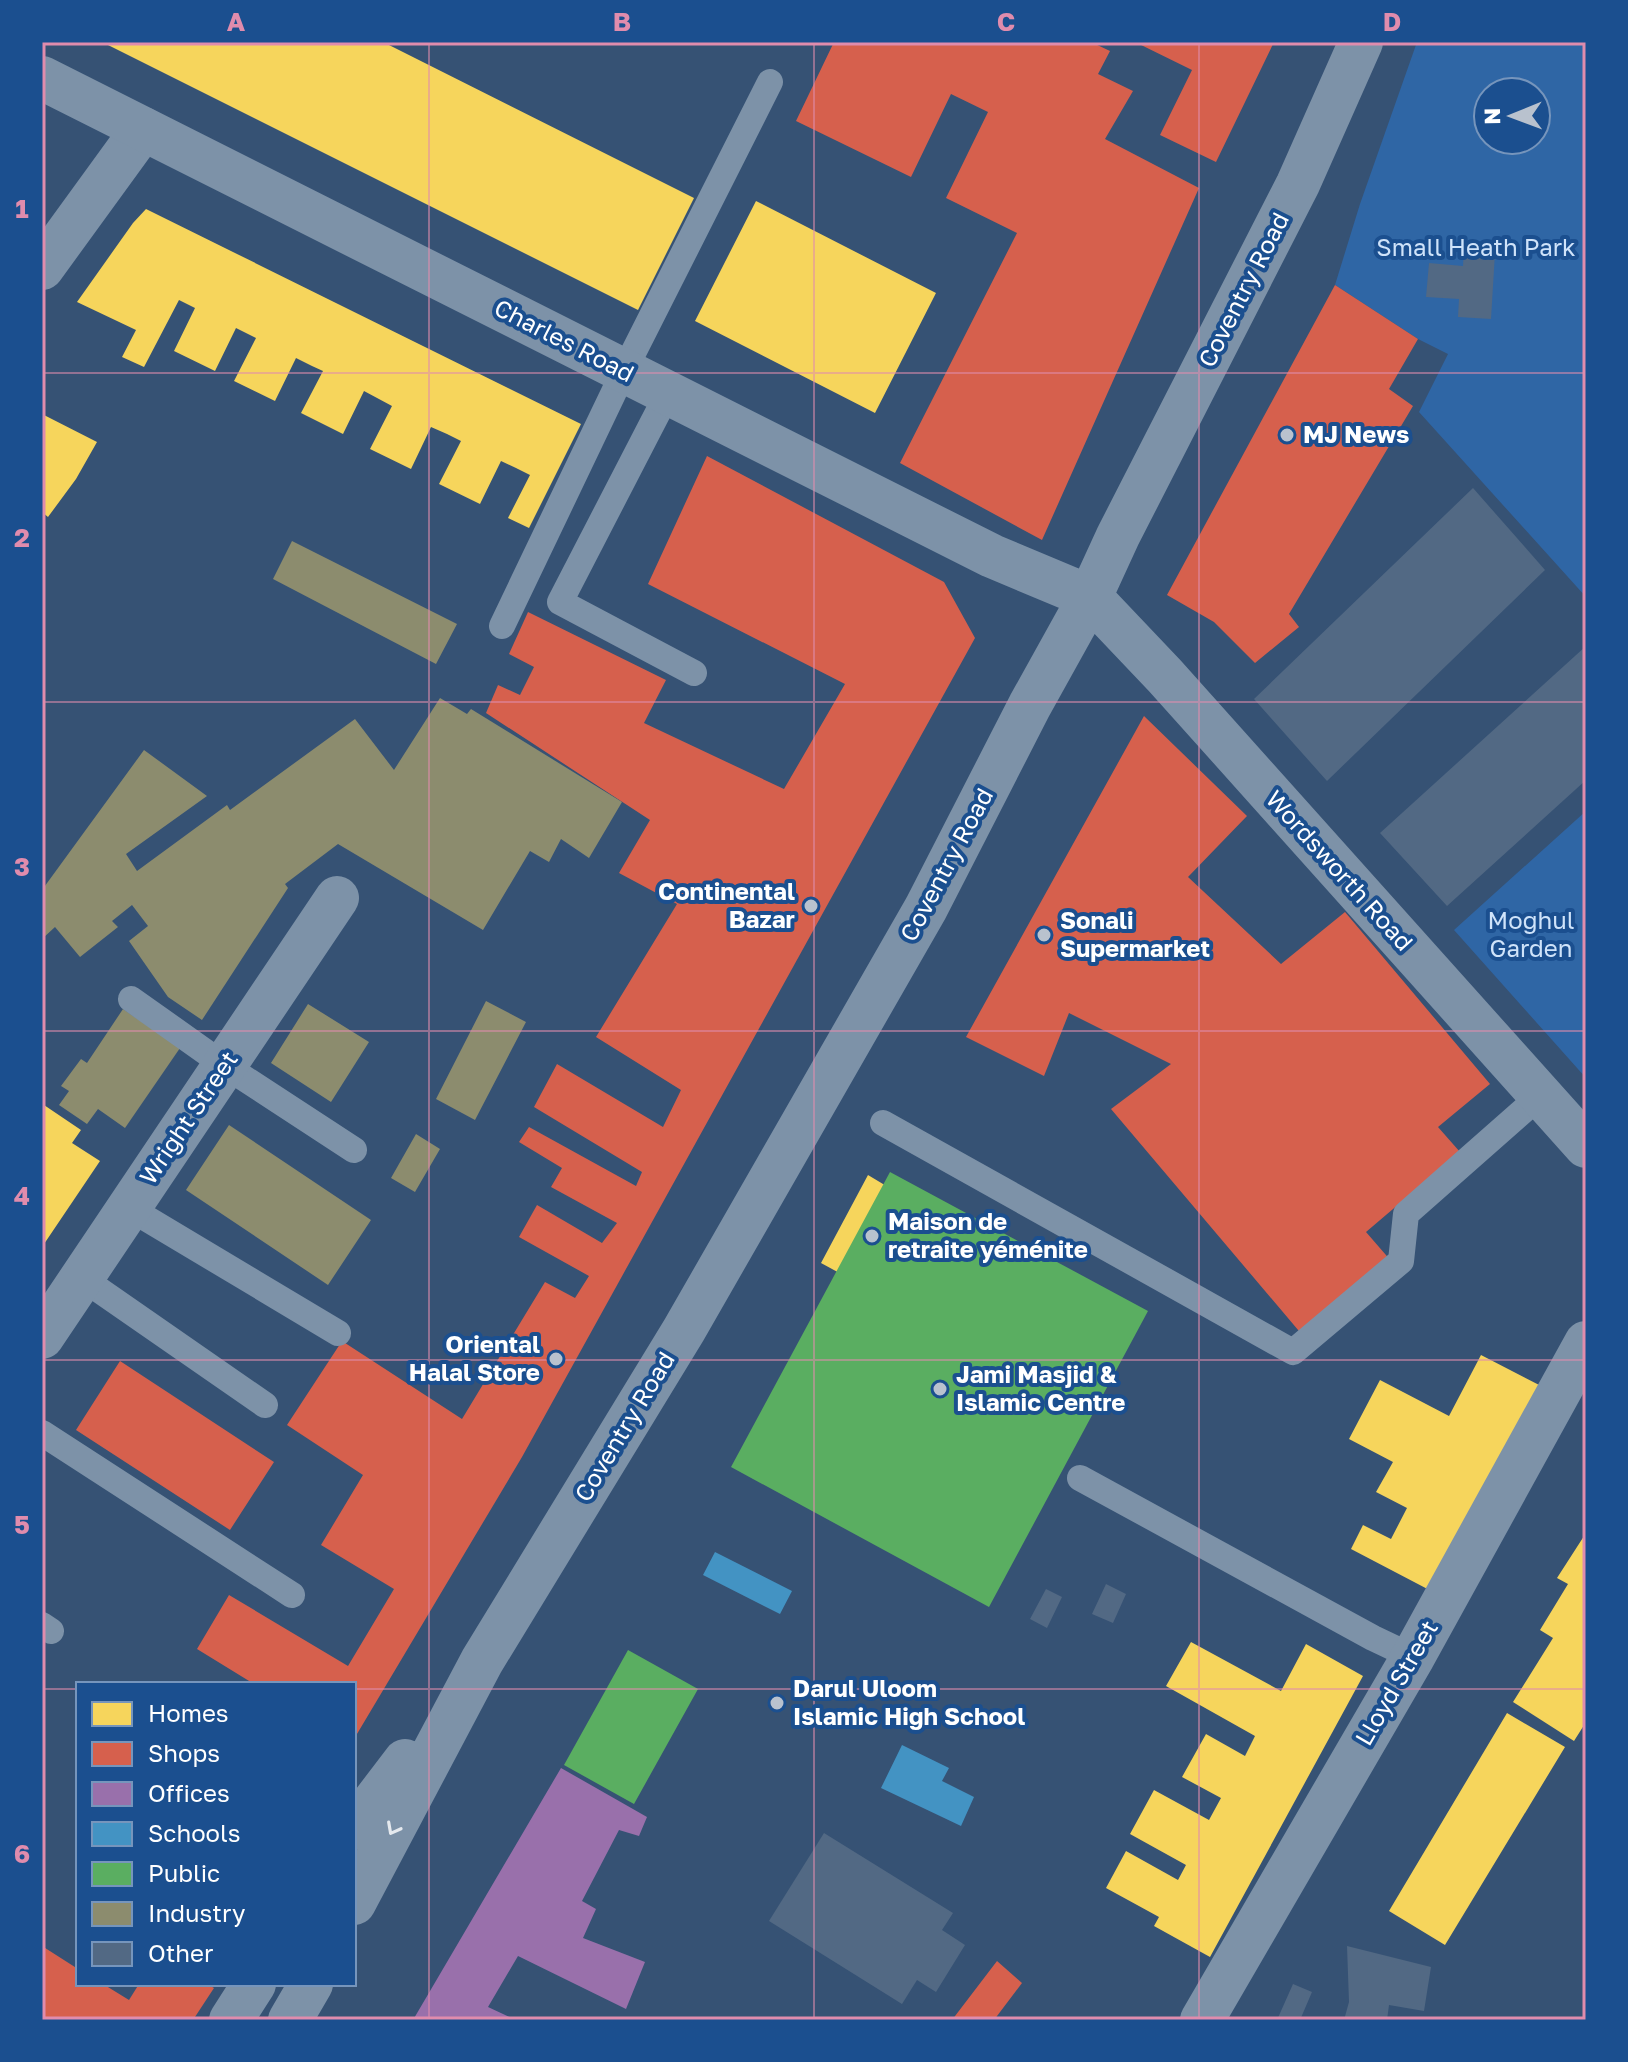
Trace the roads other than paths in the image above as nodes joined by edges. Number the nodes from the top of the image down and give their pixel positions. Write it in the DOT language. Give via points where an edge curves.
graph roads {
  1 [pos="1361,42"];
  2 [pos="42,78"];
  3 [pos="770,82"];
  4 [pos="143,129"];
  5 [pos="42,268"];
  6 [pos="624,371"];
  7 [pos="668,393"];
  8 [pos="1090,597"];
  9 [pos="502,626"];
  10 [pos="694,673"];
  11 [pos="337,898"];
  12 [pos="131,999"];
  13 [pos="224,1065"];
  14 [pos="1541,1095"];
  15 [pos="883,1123"];
  16 [pos="1586,1146"];
  17 [pos="354,1150"];
  18 [pos="129,1208"];
  19 [pos="82,1278"];
  20 [pos="338,1333"];
  21 [pos="42,1337"];
  22 [pos="1586,1343"];
  23 [pos="265,1405"];
  24 [pos="42,1433"];
  25 [pos="1080,1478"];
  26 [pos="292,1595"];
  27 [pos="1413,1657"];
  28 [pos="482,1661"];
  29 [pos="356,1825"];
  30 [pos="356,1899"];
  31 [pos="253,1986"];
  32 [pos="310,1986"];
  33 [pos="231,2020"];
  34 [pos="290,2020"];
  35 [pos="1202,2020"];
  1 -- 8 [label="street, Coventry Road" via="1298,184"];
  2 -- 4 [label="street, Charles Road"];
  3 -- 6 [label="lane"];
  4 -- 5 [label="street"];
  4 -- 6 [label="street, Charles Road"];
  6 -- 7 [label="street, Charles Road"];
  6 -- 9 [label="lane"];
  7 -- 8 [label="street, Charles Road" via="992,556"];
  7 -- 10 [label="lane" via="560,602"];
  8 -- 14 [label="street, Wordsworth Road"];
  8 -- 28 [label="street, Coventry Road" via="918,922 684,1330"];
  11 -- 13 [label="street, Wright Street"];
  12 -- 13 [label="lane"];
  13 -- 17 [label="lane"];
  13 -- 18 [label="street, Wright Street"];
  14 -- 15 [label="lane" via="1406,1214 1401,1261 1293,1352"];
  14 -- 16 [label="street, Wordsworth Road"];
  18 -- 19 [label="street, Wright Street"];
  18 -- 20 [label="lane"];
  19 -- 21 [label="street, Wright Street"];
  19 -- 23 [label="lane"];
  22 -- 27 [label="street, Lloyd Street"];
  24 -- 26 [label="lane"];
  25 -- 27 [label="lane"];
  27 -- 35 [label="street, Lloyd Street"];
  28 -- 29 [label="street, Coventry Road"];
  28 -- 30 [label="street, Coventry Road, one-way"];
  31 -- 33 [label="street"];
  32 -- 34 [label="street"];
}
